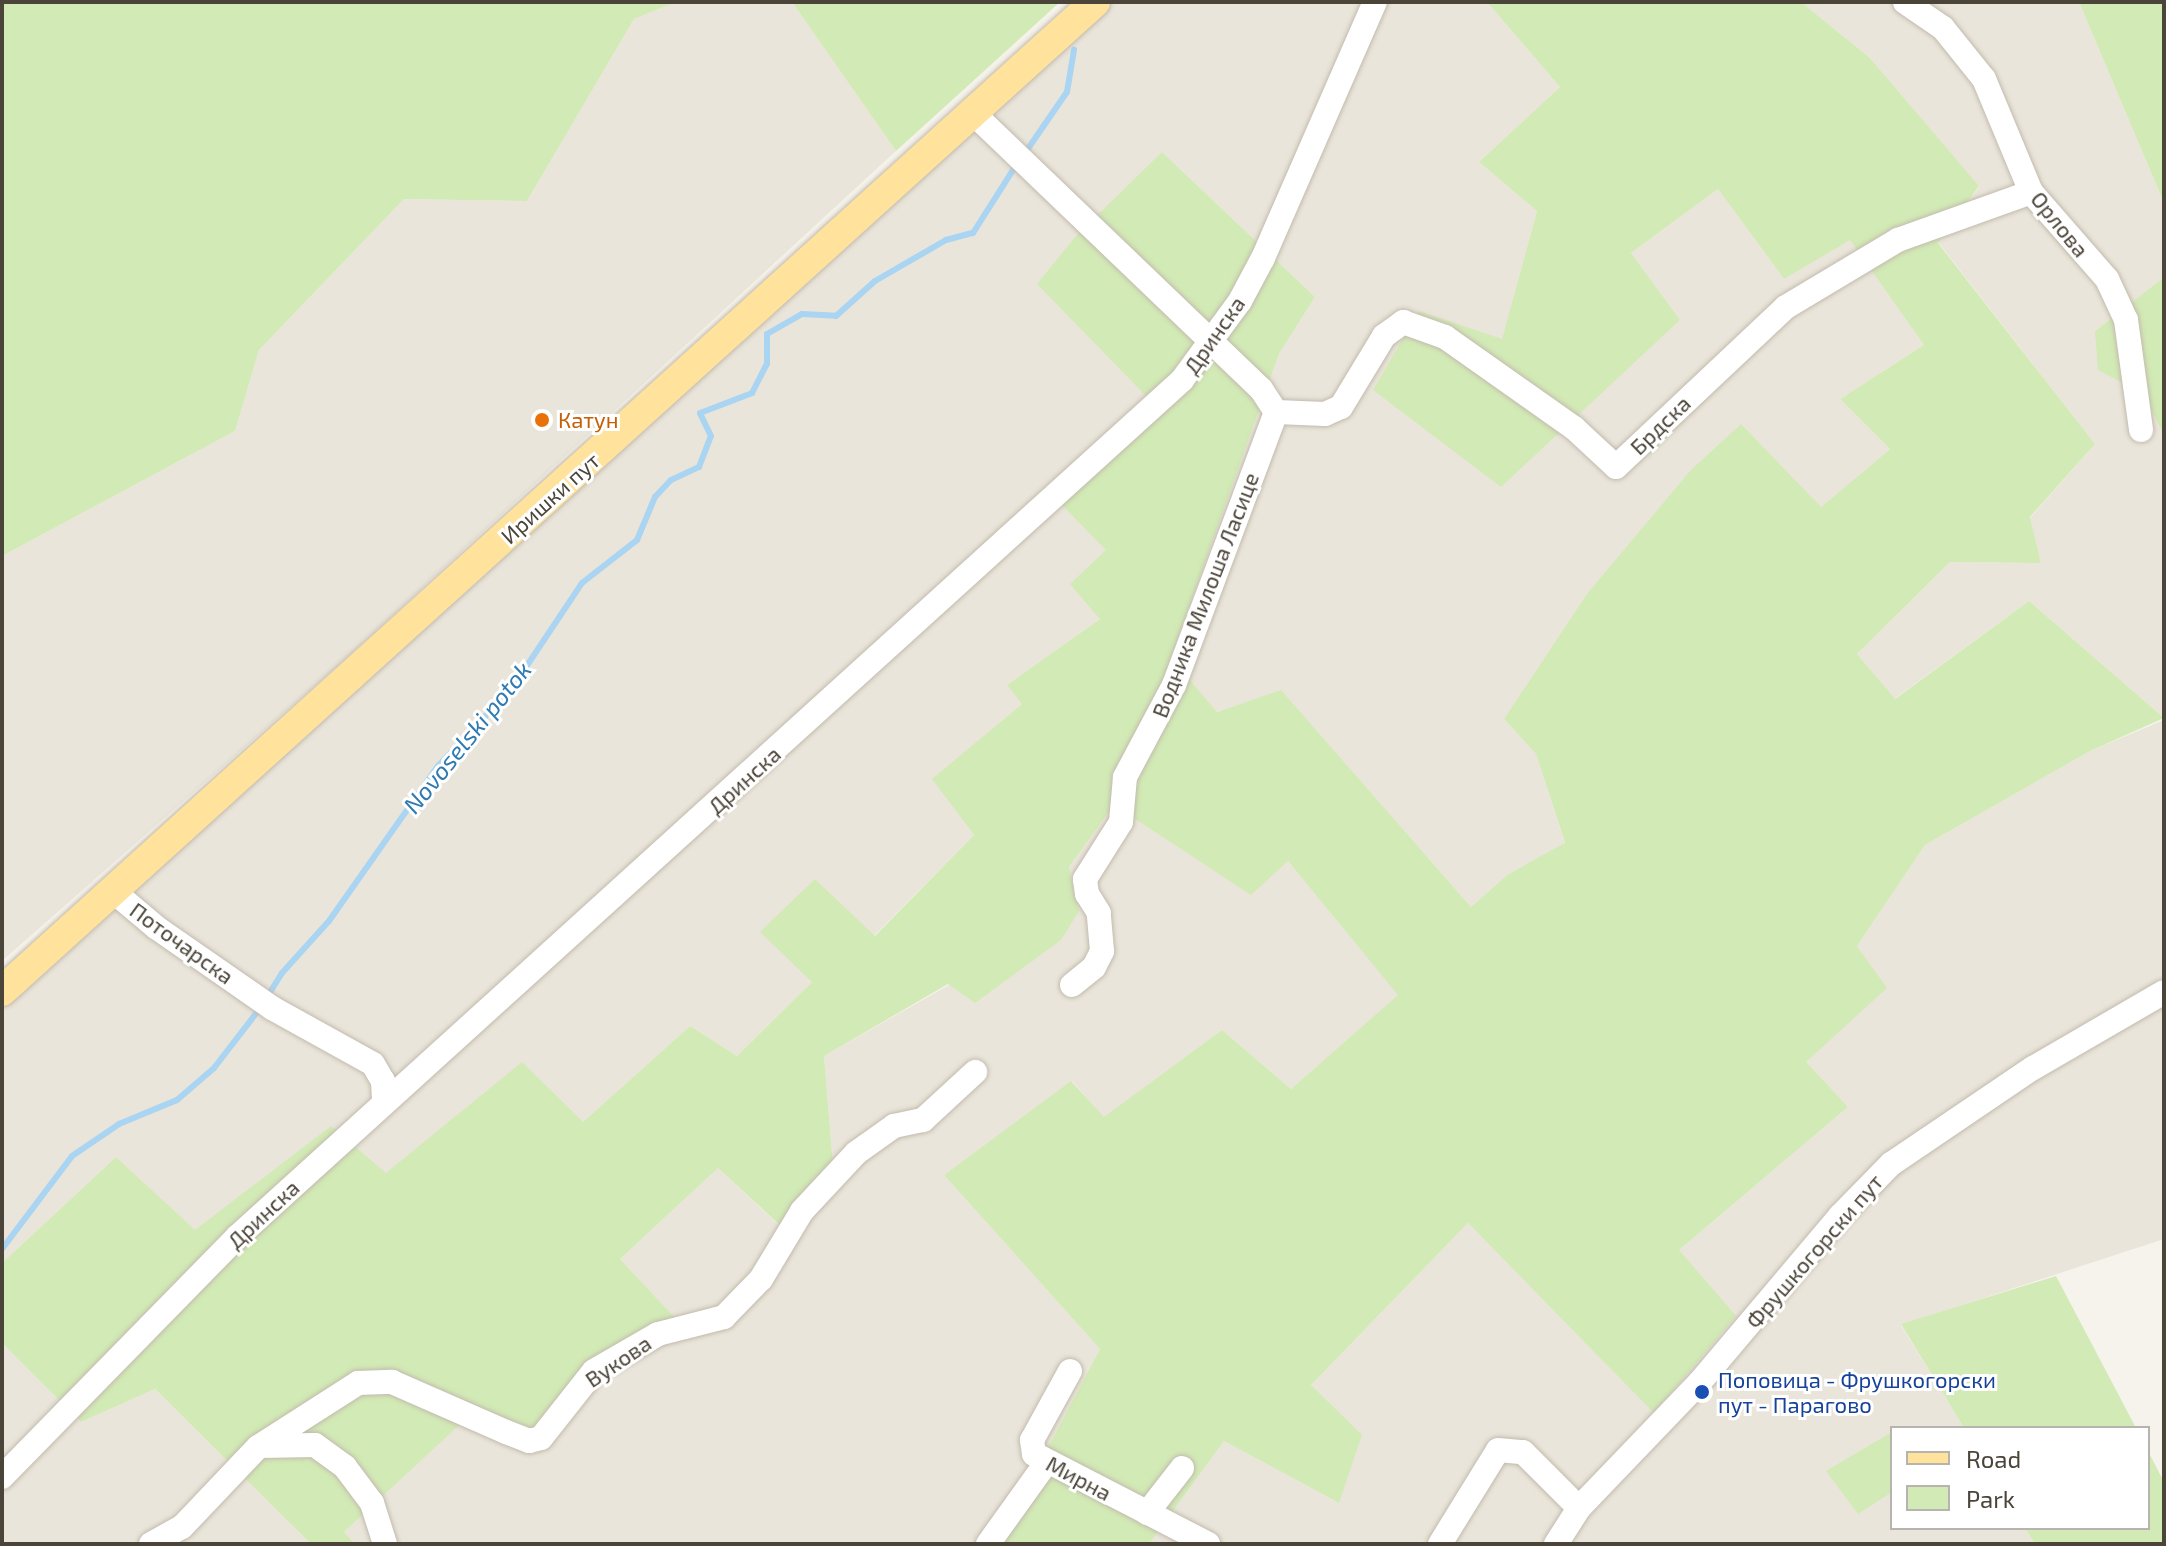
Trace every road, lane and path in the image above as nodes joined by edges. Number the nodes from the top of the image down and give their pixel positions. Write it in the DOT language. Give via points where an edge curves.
graph roads {
  1 [pos="1095,2"];
  2 [pos="1375,2"];
  3 [pos="1905,2"];
  4 [pos="974,114"];
  5 [pos="2031,192"];
  6 [pos="1211,344"];
  7 [pos="1276,412"];
  8 [pos="2141,430"];
  9 [pos="113,891"];
  10 [pos="1072,985"];
  11 [pos="2,991"];
  12 [pos="2164,992"];
  13 [pos="373,1064"];
  14 [pos="420,1067"];
  15 [pos="975,1072"];
  16 [pos="384,1101"];
  17 [pos="1070,1371"];
  18 [pos="258,1447"];
  19 [pos="1046,1463"];
  20 [pos="1182,1468"];
  21 [pos="2,1477"];
  22 [pos="1579,1508"];
  23 [pos="1147,1513"];
  24 [pos="151,1544"];
  25 [pos="385,1544"];
  26 [pos="988,1544"];
  27 [pos="1208,1544"];
  28 [pos="1440,1544"];
  29 [pos="1556,1544"];
  1 -- 4 [label="main road, Иришки пут"];
  2 -- 6 [label="street, Дринска" via="1263,258"];
  3 -- 5 [label="street, Орлова" via="1943,28 1984,79"];
  4 -- 6 [label="street"];
  4 -- 9 [label="main road, Иришки пут"];
  5 -- 7 [label="street, Брдска" via="1898,240 1786,307 1616,467 1574,428 1445,337 1403,322 1384,336 1341,407 1325,414"];
  5 -- 8 [label="street, Орлова" via="2107,279 2120,306"];
  6 -- 7 [label="street" via="1261,389"];
  6 -- 14 [label="street, Дринска" via="1156,407 953,593 559,950"];
  7 -- 10 [label="street, Водника Милоша Ласице" via="1174,685 1125,777 1121,822 1085,879 1099,913 1102,951 1094,967"];
  9 -- 11 [label="main road, Иришки пут"];
  9 -- 13 [label="street, Поточарска" via="272,1008"];
  12 -- 22 [label="street, Фрушкогорски пут" via="2033,1068 1891,1164 1840,1216 1699,1383"];
  13 -- 14 [label="street"];
  13 -- 16 [label="street" via="383,1081"];
  14 -- 16 [label="street, Дринска"];
  15 -- 18 [label="street, Вукова" via="923,1120 894,1126 856,1153 802,1211 761,1279 724,1317 658,1334 594,1371 541,1438 529,1441 392,1382 370,1380 347,1387"];
  16 -- 21 [label="street, Дринска" via="226,1248"];
  17 -- 19 [label="street, Мирна" via="1032,1440 1034,1454"];
  18 -- 24 [label="street, Вукова" via="182,1527"];
  18 -- 25 [label="street" via="315,1445 345,1467 372,1503"];
  19 -- 23 [label="street, Мирна"];
  19 -- 26 [label="street"];
  20 -- 23 [label="street"];
  22 -- 28 [label="street" via="1523,1452 1498,1450"];
  22 -- 29 [label="street, Фрушкогорски пут"];
  23 -- 27 [label="street, Мирна"];
}
